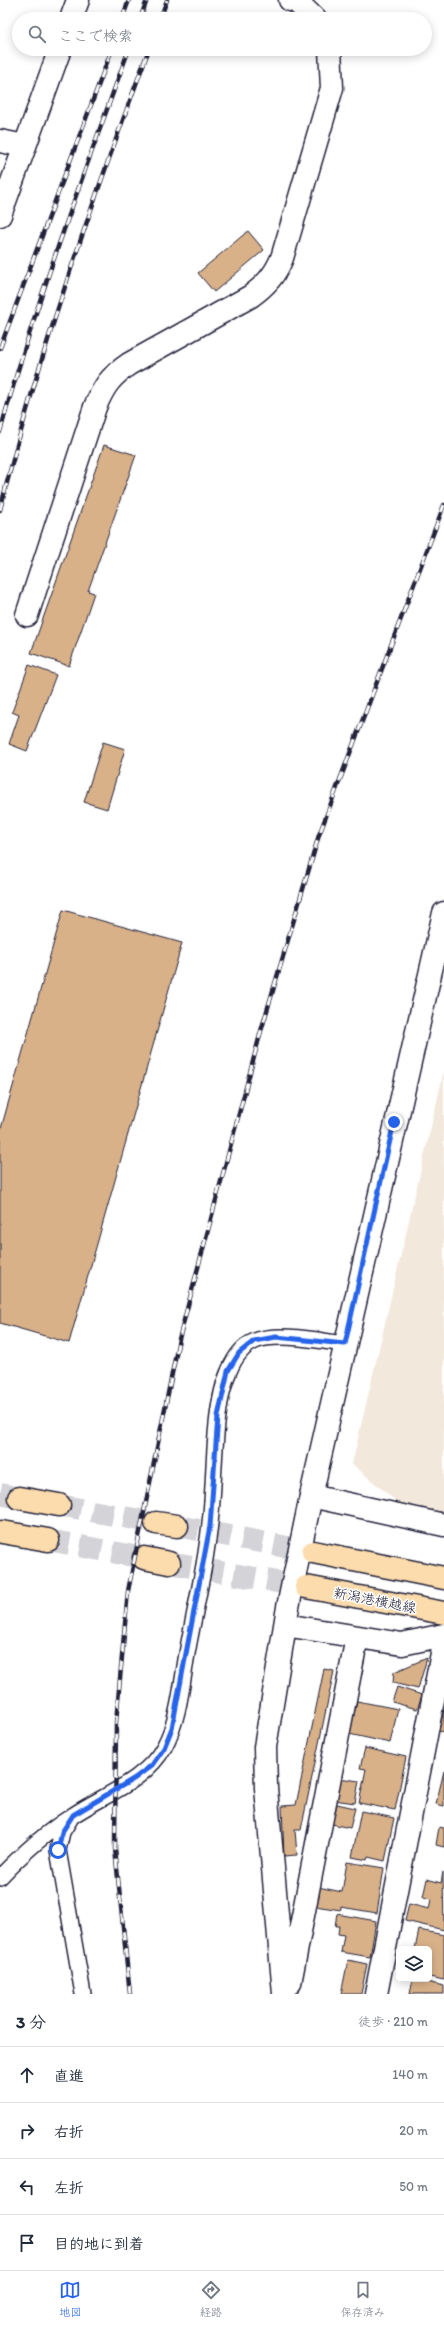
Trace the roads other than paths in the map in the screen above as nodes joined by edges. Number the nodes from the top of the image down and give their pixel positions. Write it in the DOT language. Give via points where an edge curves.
graph roads {
  1 [pos="78,0"];
  2 [pos="290,0"];
  3 [pos="74,12"];
  4 [pos="308,12"];
  5 [pos="57,56"];
  6 [pos="330,56"];
  7 [pos="0,141"];
  8 [pos="25,146"];
  9 [pos="0,215"];
  10 [pos="27,615"];
  11 [pos="444,913"];
  12 [pos="345,1344"];
  13 [pos="311,1496"];
  14 [pos="19,1498"];
  15 [pos="59,1505"];
  16 [pos="444,1525"];
  17 [pos="2,1532"];
  18 [pos="48,1540"];
  19 [pos="313,1552"];
  20 [pos="144,1558"];
  21 [pos="169,1563"];
  22 [pos="444,1578"];
  23 [pos="306,1587"];
  24 [pos="444,1613"];
  25 [pos="285,1625"];
  26 [pos="444,1635"];
  27 [pos="357,1637"];
  28 [pos="444,1643"];
  29 [pos="73,1815"];
  30 [pos="0,1877"];
  31 [pos="83,1994"];
  32 [pos="284,1994"];
  33 [pos="288,1994"];
  34 [pos="376,1994"];
  1 -- 3 [label="street"];
  2 -- 4 [label="street" via="297,2"];
  5 -- 8 [label="street"];
  6 -- 10 [label="street" via="332,88 276,273 265,286 251,296 129,364 104,386"];
  7 -- 8 [label="street"];
  8 -- 9 [label="street"];
  11 -- 12 [label="street"];
  12 -- 13 [label="street"];
  12 -- 29 [label="lane" via="276,1337 254,1341 239,1353 228,1371 218,1416 210,1526 172,1728 164,1748 152,1765"];
  13 -- 16 [label="street"];
  13 -- 25 [label="street"];
  14 -- 15 [label="main road"];
  17 -- 18 [label="main road"];
  19 -- 22 [label="main road"];
  20 -- 21 [label="main road"];
  23 -- 24 [label="main road, 新潟港横越線"];
  25 -- 27 [label="street"];
  25 -- 32 [label="street" via="265,1747 266,1788"];
  26 -- 27 [label="street" via="402,1644"];
  27 -- 33 [label="street"];
  28 -- 34 [label="street"];
  29 -- 30 [label="lane" via="23,1853"];
  29 -- 31 [label="lane" via="62,1832 58,1850"];
}
